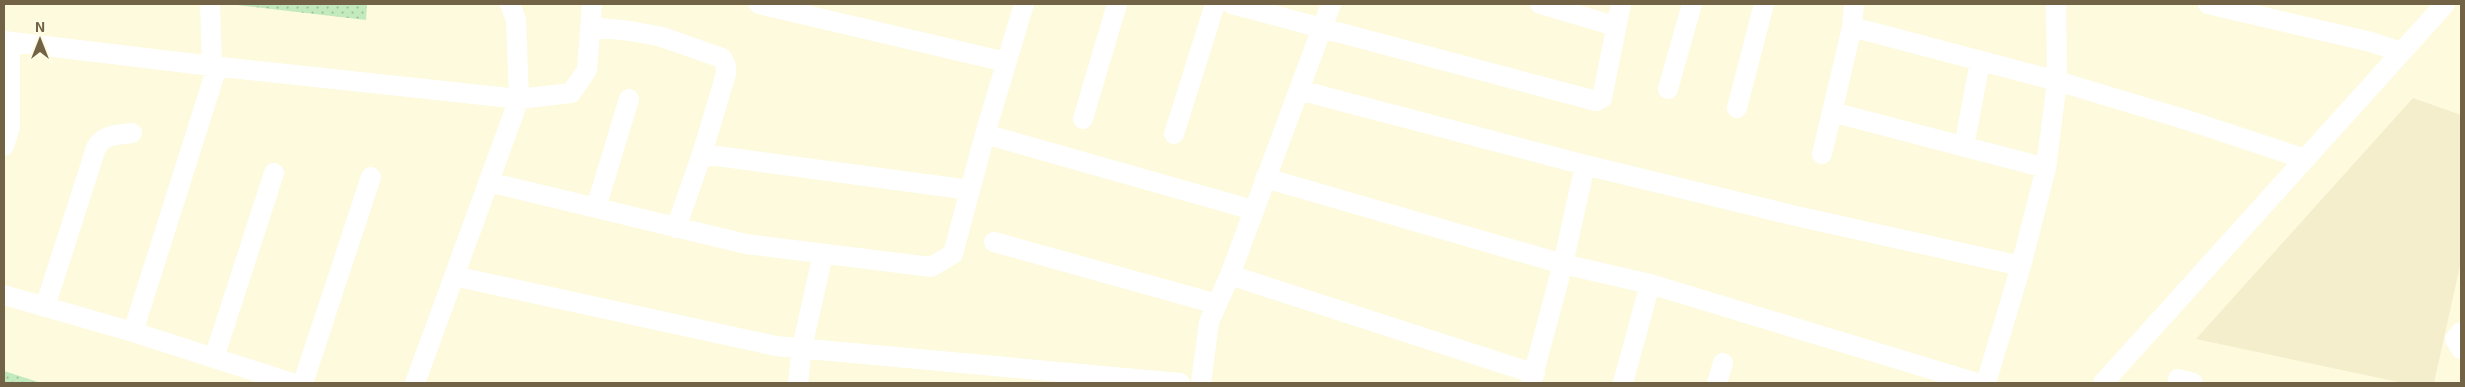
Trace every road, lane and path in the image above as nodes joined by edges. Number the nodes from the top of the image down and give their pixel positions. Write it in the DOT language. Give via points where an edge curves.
graph roads {
  1 [pos="210,4"];
  2 [pos="510,4"];
  3 [pos="592,4"];
  4 [pos="759,4"];
  5 [pos="1024,4"];
  6 [pos="1117,4"];
  7 [pos="1215,4"];
  8 [pos="1232,4"];
  9 [pos="1331,4"];
  10 [pos="1540,4"];
  11 [pos="1621,4"];
  12 [pos="1692,4"];
  13 [pos="1764,4"];
  14 [pos="1852,4"];
  15 [pos="2056,4"];
  16 [pos="2211,4"];
  17 [pos="2445,4"];
  18 [pos="1615,26"];
  19 [pos="590,27"];
  20 [pos="1322,27"];
  21 [pos="1852,27"];
  22 [pos="7,41"];
  23 [pos="2401,52"];
  24 [pos="1980,61"];
  25 [pos="1006,62"];
  26 [pos="215,66"];
  27 [pos="2057,81"];
  28 [pos="1668,89"];
  29 [pos="1299,90"];
  30 [pos="519,98"];
  31 [pos="629,100"];
  32 [pos="1736,108"];
  33 [pos="1832,112"];
  34 [pos="1083,119"];
  35 [pos="132,133"];
  36 [pos="985,134"];
  37 [pos="1174,134"];
  38 [pos="4,146"];
  39 [pos="1964,147"];
  40 [pos="702,154"];
  41 [pos="1822,154"];
  42 [pos="2305,159"];
  43 [pos="1585,165"];
  44 [pos="2046,168"];
  45 [pos="274,173"];
  46 [pos="371,177"];
  47 [pos="1265,178"];
  48 [pos="488,182"];
  49 [pos="970,190"];
  50 [pos="596,208"];
  51 [pos="1253,210"];
  52 [pos="676,228"];
  53 [pos="994,242"];
  54 [pos="822,254"];
  55 [pos="1563,264"];
  56 [pos="2021,266"];
  57 [pos="1230,275"];
  58 [pos="454,276"];
  59 [pos="1650,284"];
  60 [pos="4,295"];
  61 [pos="1217,304"];
  62 [pos="45,307"];
  63 [pos="133,332"];
  64 [pos="2461,332"];
  65 [pos="802,348"];
  66 [pos="2461,349"];
  67 [pos="214,358"];
  68 [pos="1723,363"];
  69 [pos="1533,379"];
  70 [pos="292,383"];
  71 [pos="303,383"];
  72 [pos="415,383"];
  73 [pos="798,383"];
  74 [pos="1180,383"];
  75 [pos="1201,383"];
  76 [pos="1622,383"];
  77 [pos="1717,383"];
  78 [pos="1977,383"];
  79 [pos="1986,383"];
  80 [pos="2103,383"];
  1 -- 26 [label="street"];
  2 -- 30 [label="street" via="516,20"];
  3 -- 19 [label="street"];
  4 -- 25 [label="street"];
  5 -- 25 [label="street"];
  6 -- 34 [label="street"];
  7 -- 37 [label="street"];
  8 -- 20 [label="street"];
  9 -- 20 [label="street"];
  10 -- 18 [label="street"];
  11 -- 18 [label="street"];
  12 -- 28 [label="street"];
  13 -- 32 [label="street"];
  14 -- 21 [label="street"];
  15 -- 27 [label="street"];
  16 -- 23 [label="street"];
  17 -- 23 [label="street"];
  18 -- 20 [label="street" via="1602,98 1596,101"];
  19 -- 30 [label="street" via="587,70 571,93"];
  19 -- 40 [label="street" via="662,37 722,58 726,74"];
  20 -- 29 [label="street"];
  21 -- 24 [label="street"];
  21 -- 33 [label="street"];
  22 -- 26 [label="street"];
  22 -- 38 [label="street" via="10,127"];
  23 -- 42 [label="street"];
  24 -- 27 [label="street"];
  24 -- 39 [label="street"];
  25 -- 36 [label="street"];
  26 -- 30 [label="street"];
  26 -- 63 [label="street"];
  27 -- 42 [label="street"];
  27 -- 44 [label="street"];
  29 -- 43 [label="street"];
  29 -- 47 [label="street"];
  30 -- 48 [label="street"];
  31 -- 50 [label="street"];
  33 -- 39 [label="street"];
  33 -- 41 [label="street"];
  35 -- 62 [label="street" via="108,136 100,140 96,148"];
  36 -- 49 [label="street"];
  36 -- 51 [label="street"];
  39 -- 44 [label="street"];
  40 -- 49 [label="street"];
  40 -- 52 [label="street"];
  42 -- 80 [label="street"];
  43 -- 55 [label="street"];
  43 -- 56 [label="street"];
  44 -- 56 [label="street"];
  45 -- 67 [label="street"];
  46 -- 71 [label="street"];
  47 -- 51 [label="street"];
  47 -- 55 [label="street"];
  48 -- 50 [label="street"];
  48 -- 58 [label="street"];
  49 -- 54 [label="street" via="953,254 931,267"];
  50 -- 52 [label="street"];
  51 -- 57 [label="street"];
  52 -- 54 [label="street" via="746,244"];
  53 -- 61 [label="street"];
  54 -- 65 [label="street"];
  55 -- 59 [label="street"];
  55 -- 69 [label="street"];
  56 -- 79 [label="street"];
  57 -- 61 [label="street"];
  57 -- 69 [label="street"];
  58 -- 65 [label="street" via="766,344"];
  58 -- 72 [label="street"];
  59 -- 76 [label="street"];
  59 -- 78 [label="street"];
  60 -- 62 [label="street"];
  61 -- 75 [label="street" via="1209,322"];
  62 -- 63 [label="street"];
  63 -- 67 [label="street"];
  64 -- 66 [label="street" via="2455,339"];
  65 -- 73 [label="street"];
  65 -- 74 [label="street"];
  67 -- 70 [label="street"];
  68 -- 77 [label="street"];
}
